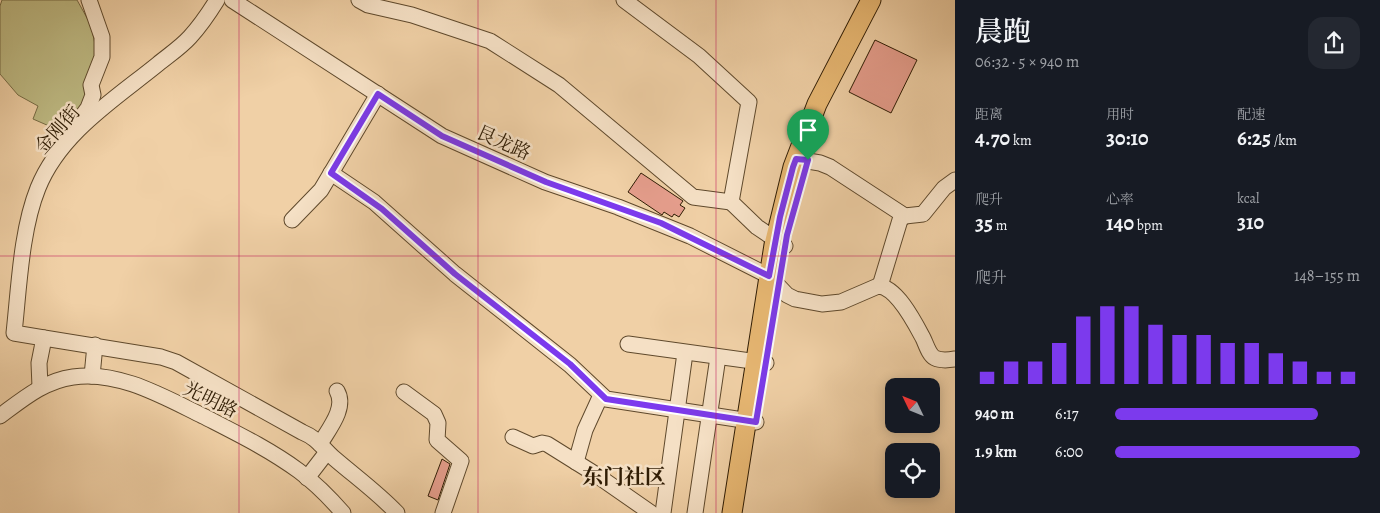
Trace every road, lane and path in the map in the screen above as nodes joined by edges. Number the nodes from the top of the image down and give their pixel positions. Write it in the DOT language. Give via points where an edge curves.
graph roads {
  1 [pos="89,0"];
  2 [pos="217,0"];
  3 [pos="232,0"];
  4 [pos="360,0"];
  5 [pos="624,0"];
  6 [pos="871,0"];
  7 [pos="882,0"];
  8 [pos="378,94"];
  9 [pos="75,134"];
  10 [pos="802,160"];
  11 [pos="331,173"];
  12 [pos="955,180"];
  13 [pos="731,202"];
  14 [pos="905,216"];
  15 [pos="292,220"];
  16 [pos="780,243"];
  17 [pos="773,280"];
  18 [pos="880,286"];
  19 [pos="44,338"];
  20 [pos="628,344"];
  21 [pos="95,345"];
  22 [pos="685,353"];
  23 [pos="718,357"];
  24 [pos="955,359"];
  25 [pos="761,362"];
  26 [pos="92,376"];
  27 [pos="40,387"];
  28 [pos="337,391"];
  29 [pos="404,392"];
  30 [pos="601,395"];
  31 [pos="677,411"];
  32 [pos="709,415"];
  33 [pos="0,416"];
  34 [pos="751,422"];
  35 [pos="513,437"];
  36 [pos="324,448"];
  37 [pos="576,462"];
  38 [pos="307,478"];
  39 [pos="343,513"];
  40 [pos="397,513"];
  41 [pos="443,513"];
  42 [pos="651,513"];
  43 [pos="662,513"];
  44 [pos="695,513"];
  45 [pos="732,513"];
  46 [pos="742,513"];
  1 -- 9 [label="street" via="102,37 102,57 92,85 94,95 76,122"];
  2 -- 9 [label="street, 金刚街" via="189,38"];
  3 -- 8 [label="street, 艮龙路"];
  4 -- 13 [label="street" via="368,6 412,15 490,41 559,85 692,198"];
  5 -- 13 [label="street" via="699,56 749,102"];
  6 -- 10 [label="main road" via="817,104"];
  7 -- 10 [label="main road"];
  8 -- 11 [label="street"];
  8 -- 17 [label="street, 艮龙路" via="442,136 546,182 661,223"];
  9 -- 19 [label="street, 金刚街" via="44,174 26,237 14,333"];
  10 -- 14 [label="street" via="830,167"];
  10 -- 16 [label="main road" via="780,217"];
  11 -- 15 [label="street" via="321,190"];
  11 -- 30 [label="street" via="382,209 455,274 570,364"];
  12 -- 14 [label="street" via="944,188 923,214"];
  13 -- 16 [label="street"];
  14 -- 18 [label="street" via="898,225"];
  16 -- 17 [label="main road"];
  17 -- 18 [label="street, 艮龙路" via="795,299 822,304 841,302"];
  17 -- 25 [label="main road"];
  18 -- 24 [label="street" via="895,295 914,321 932,356 941,360"];
  19 -- 21 [label="street"];
  19 -- 27 [label="street" via="39,363"];
  20 -- 22 [label="street"];
  21 -- 26 [label="street"];
  21 -- 36 [label="street" via="161,356 176,362 312,436"];
  22 -- 23 [label="street"];
  22 -- 31 [label="street"];
  23 -- 25 [label="street"];
  23 -- 32 [label="street"];
  25 -- 34 [label="main road"];
  26 -- 27 [label="street, 光明路" via="74,376"];
  26 -- 38 [label="street, 光明路" via="135,385 173,402 250,440"];
  27 -- 33 [label="street, 光明路"];
  28 -- 36 [label="street" via="340,406"];
  29 -- 41 [label="street" via="434,414 438,423 437,440 461,461"];
  30 -- 31 [label="street" via="608,400"];
  30 -- 37 [label="street" via="585,430"];
  31 -- 32 [label="street"];
  31 -- 43 [label="street"];
  32 -- 34 [label="street"];
  32 -- 44 [label="street"];
  34 -- 45 [label="main road"];
  34 -- 46 [label="main road"];
  35 -- 37 [label="street" via="533,446 545,443"];
  36 -- 38 [label="street"];
  36 -- 40 [label="street"];
  37 -- 42 [label="street"];
  38 -- 39 [label="street, 光明路"];
}
